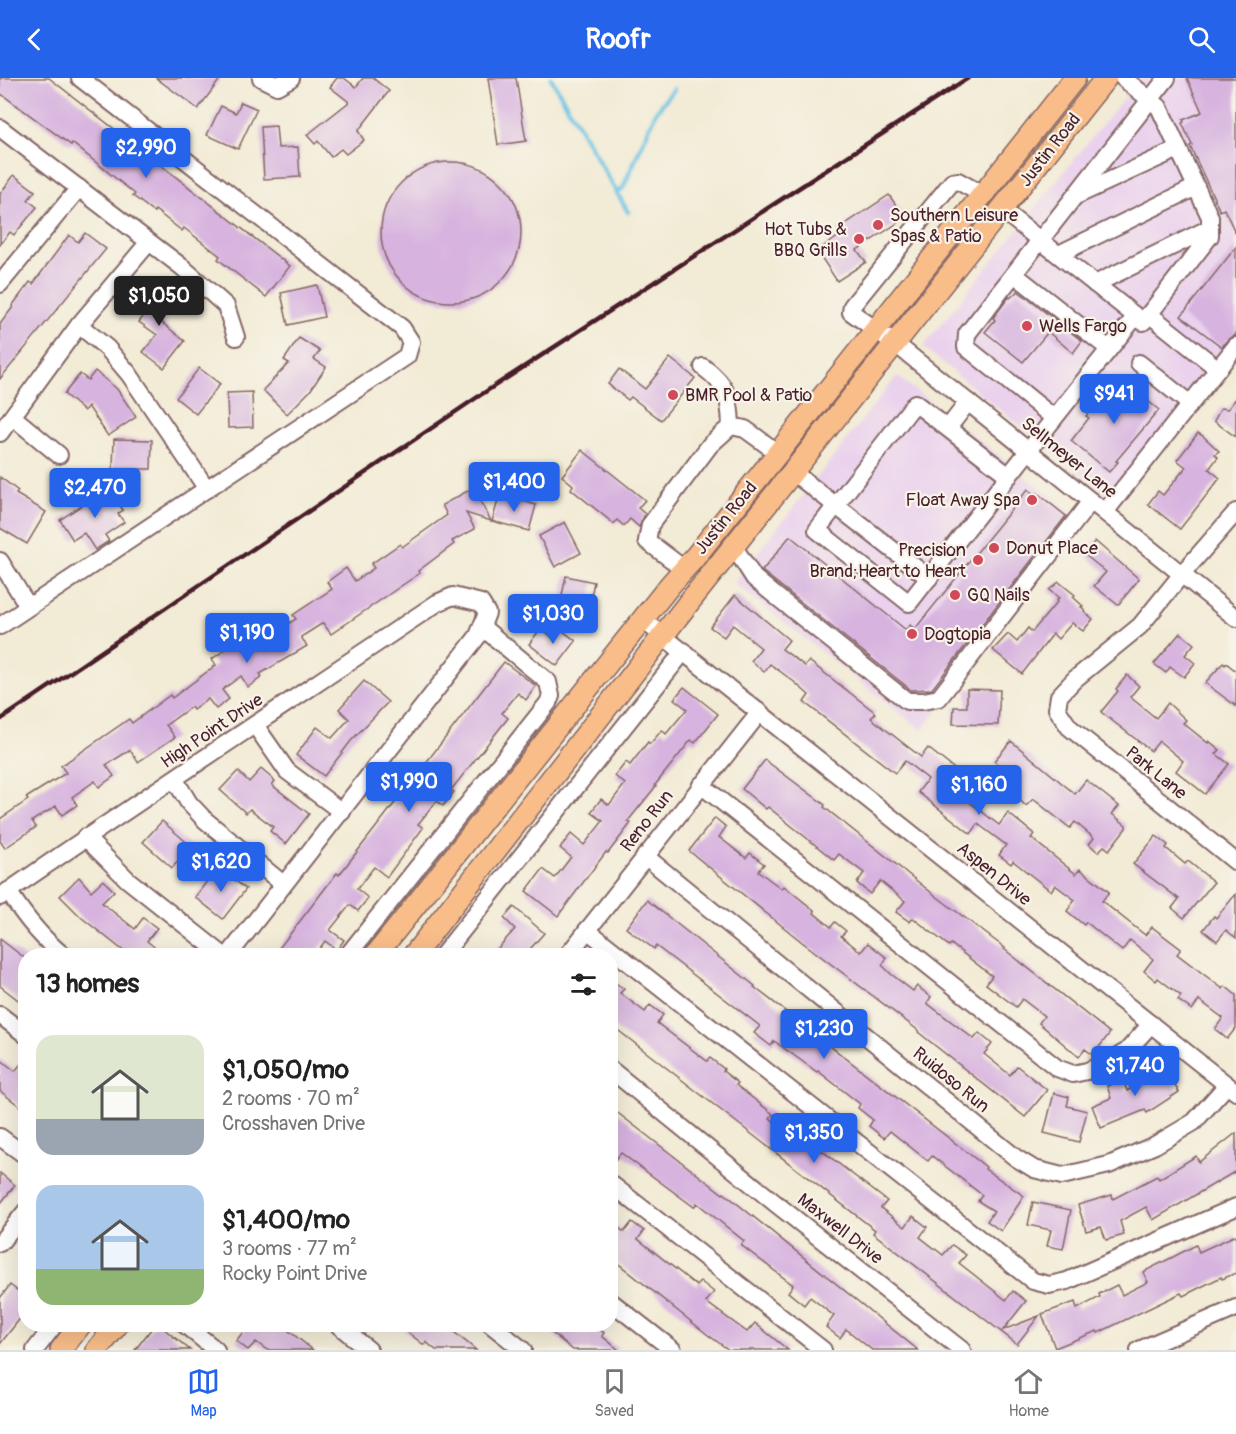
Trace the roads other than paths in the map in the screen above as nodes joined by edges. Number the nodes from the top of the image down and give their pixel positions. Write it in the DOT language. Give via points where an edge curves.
graph roads {
  1 [pos="80,78"];
  2 [pos="261,78"];
  3 [pos="1075,78"];
  4 [pos="1107,78"];
  5 [pos="1123,78"];
  6 [pos="1167,78"];
  7 [pos="284,82"];
  8 [pos="1150,100"];
  9 [pos="3,136"];
  10 [pos="1178,149"];
  11 [pos="1196,187"];
  12 [pos="79,188"];
  13 [pos="983,195"];
  14 [pos="1074,197"];
  15 [pos="1002,210"];
  16 [pos="1210,228"];
  17 [pos="1041,240"];
  18 [pos="148,242"];
  19 [pos="1059,254"];
  20 [pos="1014,274"];
  21 [pos="0,284"];
  22 [pos="1095,284"];
  23 [pos="1142,315"];
  24 [pos="79,325"];
  25 [pos="877,329"];
  26 [pos="236,338"];
  27 [pos="897,345"];
  28 [pos="1236,346"];
  29 [pos="1109,349"];
  30 [pos="1139,363"];
  31 [pos="703,367"];
  32 [pos="1218,369"];
  33 [pos="968,402"];
  34 [pos="1190,404"];
  35 [pos="13,417"];
  36 [pos="1054,418"];
  37 [pos="731,426"];
  38 [pos="948,428"];
  39 [pos="0,433"];
  40 [pos="1029,451"];
  41 [pos="778,453"];
  42 [pos="59,455"];
  43 [pos="794,473"];
  44 [pos="1009,476"];
  45 [pos="207,489"];
  46 [pos="1091,501"];
  47 [pos="836,505"];
  48 [pos="1105,512"];
  49 [pos="1236,512"];
  50 [pos="734,547"];
  51 [pos="0,561"];
  52 [pos="684,569"];
  53 [pos="1182,574"];
  54 [pos="929,578"];
  55 [pos="28,606"];
  56 [pos="1236,618"];
  57 [pos="643,620"];
  58 [pos="0,626"];
  59 [pos="482,627"];
  60 [pos="664,636"];
  61 [pos="684,651"];
  62 [pos="759,712"];
  63 [pos="255,725"];
  64 [pos="174,780"];
  65 [pos="700,785"];
  66 [pos="342,812"];
  67 [pos="85,837"];
  68 [pos="645,856"];
  69 [pos="1236,862"];
  70 [pos="283,884"];
  71 [pos="4,894"];
  72 [pos="587,930"];
  73 [pos="54,948"];
  74 [pos="216,948"];
  75 [pos="232,948"];
  76 [pos="353,948"];
  77 [pos="381,948"];
  78 [pos="418,948"];
  79 [pos="448,948"];
  80 [pos="573,948"];
  81 [pos="610,948"];
  82 [pos="618,954"];
  83 [pos="0,1015"];
  84 [pos="1151,1024"];
  85 [pos="18,1029"];
  86 [pos="618,1076"];
  87 [pos="1232,1089"];
  88 [pos="0,1137"];
  89 [pos="18,1150"];
  90 [pos="618,1189"];
  91 [pos="1236,1208"];
  92 [pos="18,1221"];
  93 [pos="0,1243"];
  94 [pos="618,1306"];
  95 [pos="1236,1308"];
  96 [pos="49,1332"];
  97 [pos="75,1332"];
  98 [pos="111,1332"];
  99 [pos="194,1332"];
  100 [pos="347,1332"];
  101 [pos="500,1332"];
  102 [pos="34,1350"];
  103 [pos="61,1350"];
  104 [pos="97,1350"];
  105 [pos="216,1350"];
  106 [pos="369,1350"];
  107 [pos="523,1350"];
  108 [pos="673,1350"];
  109 [pos="823,1350"];
  110 [pos="962,1350"];
  111 [pos="1139,1350"];
  1 -- 45 [label="street" via="402,328 411,342 407,356"];
  2 -- 7 [label="street"];
  3 -- 13 [label="main road, Justin Road"];
  4 -- 15 [label="main road, Justin Road"];
  5 -- 8 [label="street"];
  6 -- 8 [label="street"];
  8 -- 10 [label="street" via="1159,107"];
  8 -- 14 [label="street"];
  9 -- 12 [label="street"];
  10 -- 11 [label="street"];
  10 -- 14 [label="street"];
  11 -- 16 [label="street" via="1210,217"];
  11 -- 19 [label="street"];
  12 -- 18 [label="street"];
  12 -- 21 [label="street"];
  13 -- 25 [label="main road, Justin Road"];
  13 -- 25 [label="street, Sellmeyer Lane" via="958,181 952,182 852,306 851,312"];
  14 -- 17 [label="street"];
  15 -- 17 [label="street"];
  15 -- 27 [label="main road, Justin Road"];
  16 -- 22 [label="street"];
  16 -- 23 [label="street" via="1210,236"];
  17 -- 19 [label="street"];
  17 -- 20 [label="street"];
  18 -- 24 [label="street"];
  18 -- 26 [label="street" via="226,306"];
  19 -- 22 [label="street"];
  20 -- 29 [label="street"];
  20 -- 36 [label="street" via="967,334 966,347"];
  22 -- 23 [label="street"];
  23 -- 29 [label="street"];
  23 -- 32 [label="street"];
  24 -- 35 [label="street"];
  24 -- 45 [label="street" via="107,348 129,374"];
  25 -- 27 [label="street, Sellmeyer Lane"];
  25 -- 41 [label="main road, Justin Road"];
  27 -- 33 [label="street, Sellmeyer Lane"];
  27 -- 43 [label="main road, Justin Road"];
  28 -- 32 [label="street"];
  29 -- 36 [label="street"];
  30 -- 34 [label="street"];
  31 -- 37 [label="street" via="718,378 730,401"];
  32 -- 34 [label="street"];
  33 -- 38 [label="street"];
  33 -- 40 [label="street, Sellmeyer Lane"];
  34 -- 48 [label="street"];
  35 -- 39 [label="street"];
  35 -- 42 [label="street"];
  36 -- 40 [label="street"];
  37 -- 41 [label="street" via="745,429"];
  37 -- 52 [label="street" via="710,445 650,525 647,541"];
  38 -- 44 [label="street"];
  38 -- 47 [label="street" via="915,403"];
  40 -- 44 [label="street"];
  40 -- 46 [label="street, Sellmeyer Lane"];
  41 -- 50 [label="main road" via="781,468 766,486"];
  41 -- 52 [label="main road, Justin Road"];
  43 -- 47 [label="street"];
  43 -- 50 [label="main road, Justin Road"];
  44 -- 54 [label="street"];
  45 -- 55 [label="street"];
  46 -- 48 [label="street, Sellmeyer Lane"];
  46 -- 50 [label="street" via="939,698 923,701 907,701 754,578"];
  47 -- 54 [label="street"];
  47 -- 54 [label="street" via="817,530 909,603"];
  48 -- 53 [label="street, Sellmeyer Lane"];
  49 -- 53 [label="street"];
  50 -- 60 [label="main road, Justin Road"];
  51 -- 55 [label="street"];
  52 -- 57 [label="main road, Justin Road"];
  53 -- 56 [label="street, Sellmeyer Lane"];
  53 -- 69 [label="street, Park Lane" via="1140,626 1059,696 1057,709 1069,727"];
  55 -- 58 [label="street"];
  57 -- 60 [label="street, Aspen Drive"];
  57 -- 77 [label="main road, Justin Road"];
  59 -- 63 [label="street, High Point Drive" via="488,613 481,603 453,596 436,603"];
  59 -- 66 [label="street"];
  59 -- 76 [label="street" via="548,682 551,696"];
  60 -- 61 [label="street, Aspen Drive"];
  60 -- 78 [label="main road, Justin Road"];
  61 -- 62 [label="street, Aspen Drive"];
  61 -- 79 [label="street"];
  62 -- 65 [label="street, Reno Run"];
  62 -- 84 [label="street, Aspen Drive"];
  63 -- 64 [label="street, High Point Drive"];
  63 -- 66 [label="street" via="287,771"];
  64 -- 67 [label="street, High Point Drive"];
  64 -- 70 [label="street" via="205,820"];
  65 -- 68 [label="street, Reno Run"];
  65 -- 84 [label="street" via="1057,1068 1072,1074 1107,1063 1127,1052"];
  66 -- 70 [label="street"];
  67 -- 71 [label="street, High Point Drive"];
  67 -- 74 [label="street" via="128,880"];
  68 -- 72 [label="street, Reno Run"];
  68 -- 87 [label="street, Ruidoso Run" via="1034,1169 1062,1176 1109,1165 1194,1122"];
  70 -- 75 [label="street"];
  71 -- 73 [label="street"];
  72 -- 80 [label="street, Reno Run"];
  72 -- 81 [label="street"];
  82 -- 91 [label="street" via="1033,1281 1049,1285 1067,1281"];
  83 -- 85 [label="street"];
  84 -- 87 [label="street, Aspen Drive"];
  86 -- 110 [label="street, Maxwell Drive"];
  88 -- 89 [label="street"];
  90 -- 109 [label="street"];
  92 -- 93 [label="street"];
  94 -- 108 [label="street"];
  95 -- 111 [label="street"];
  96 -- 102 [label="street"];
  97 -- 103 [label="main road"];
  98 -- 104 [label="main road"];
  99 -- 105 [label="street"];
  100 -- 106 [label="street"];
  101 -- 107 [label="street"];
}
